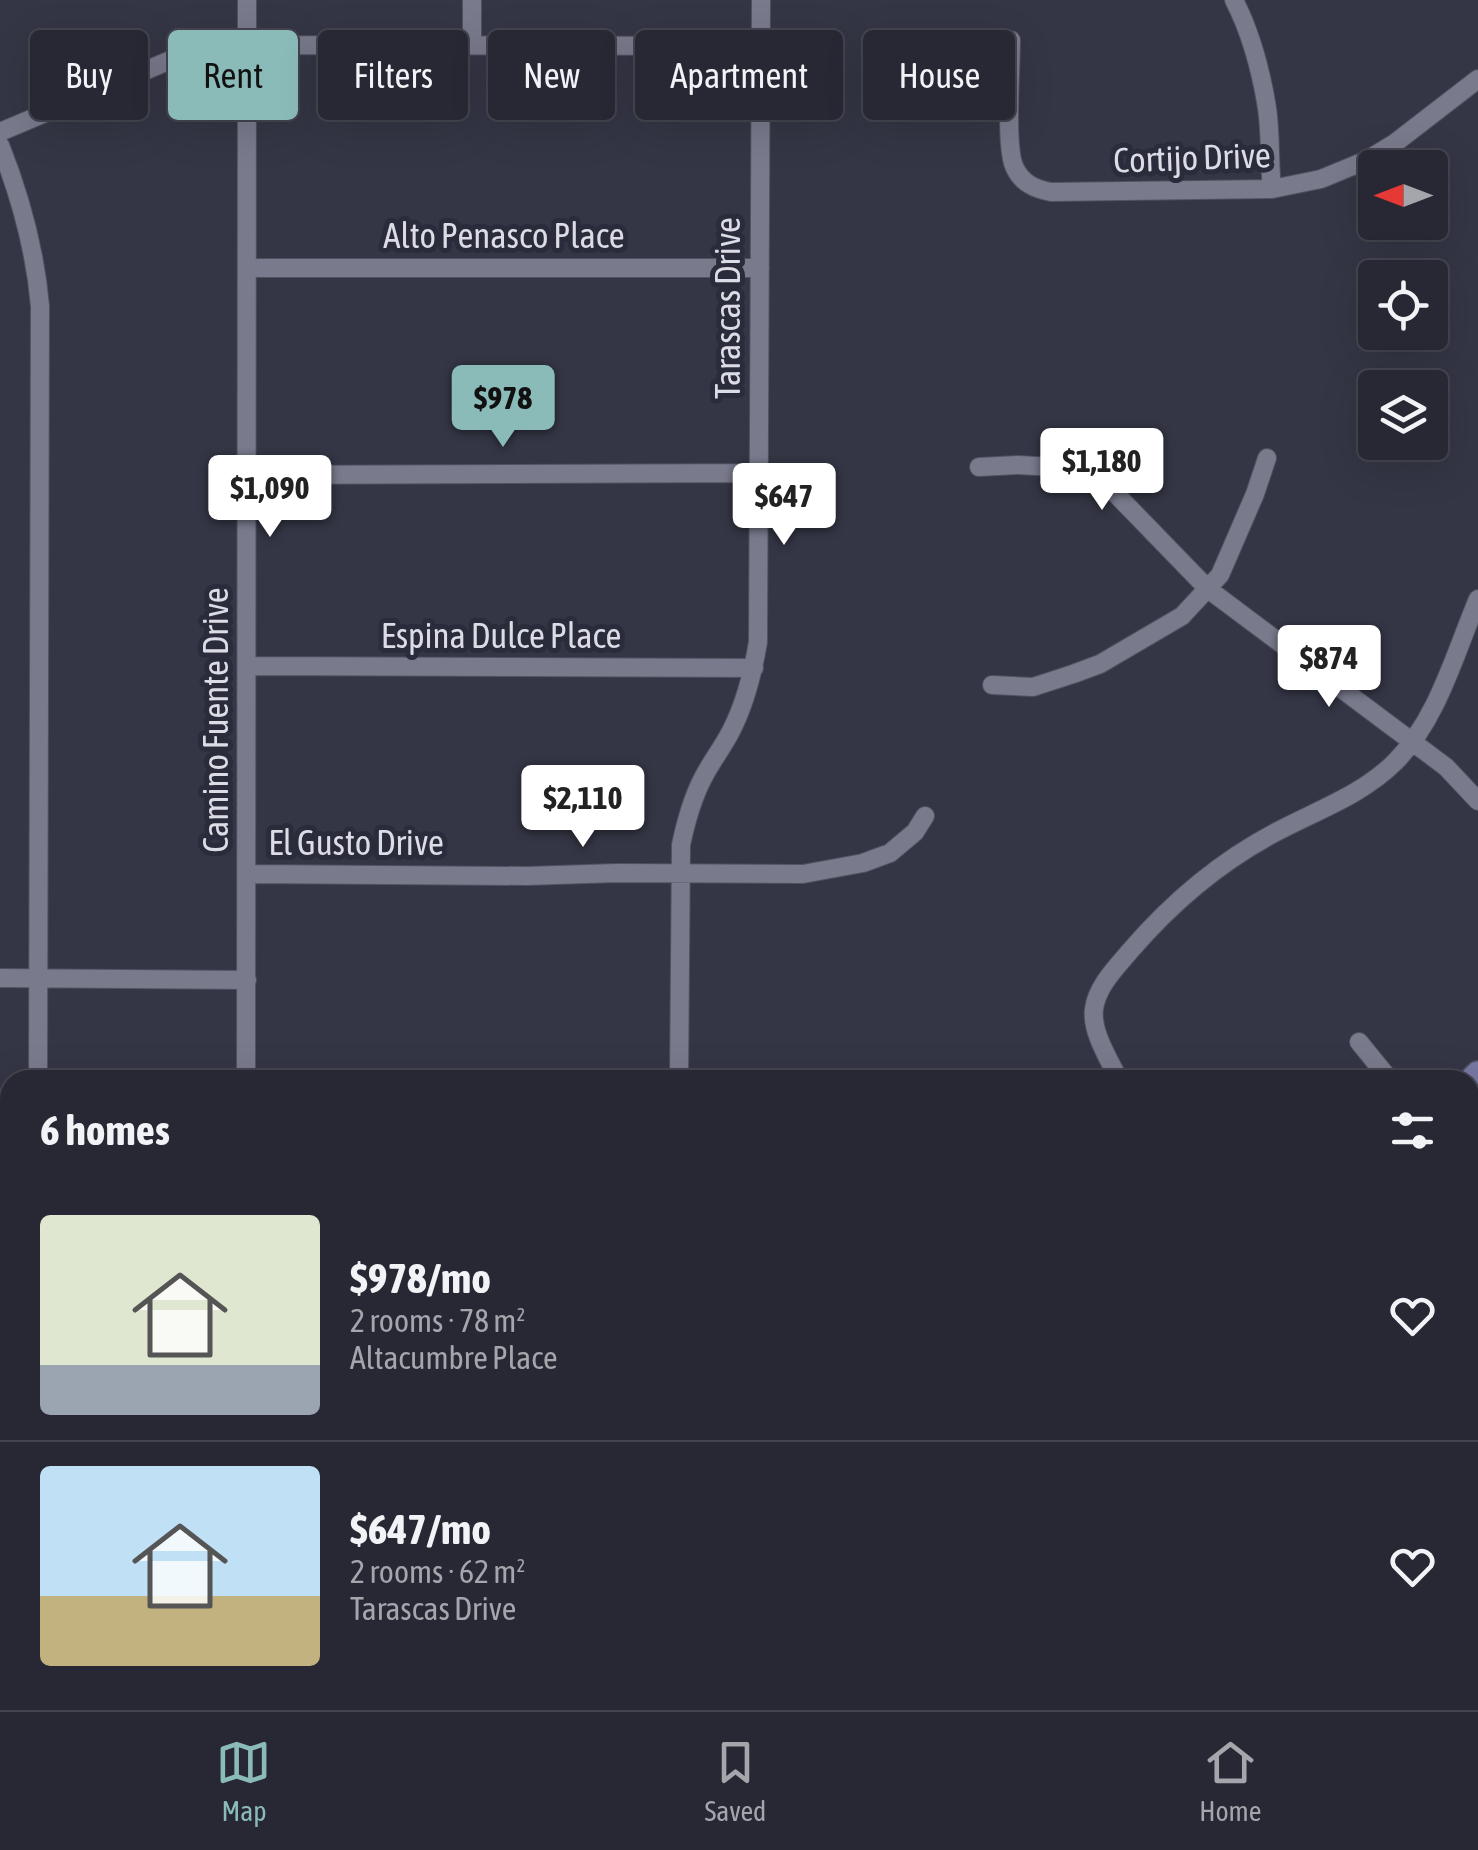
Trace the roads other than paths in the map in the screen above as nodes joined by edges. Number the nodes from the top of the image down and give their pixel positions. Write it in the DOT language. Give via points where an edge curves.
graph roads {
  1 [pos="247,0"];
  2 [pos="472,0"];
  3 [pos="761,0"];
  4 [pos="1234,0"];
  5 [pos="247,30"];
  6 [pos="761,30"];
  7 [pos="298,44"];
  8 [pos="472,44"];
  9 [pos="635,45"];
  10 [pos="168,61"];
  11 [pos="1478,79"];
  12 [pos="247,120"];
  13 [pos="761,120"];
  14 [pos="1011,120"];
  15 [pos="0,132"];
  16 [pos="0,145"];
  17 [pos="1272,188"];
  18 [pos="248,268"];
  19 [pos="760,268"];
  20 [pos="1267,458"];
  21 [pos="979,467"];
  22 [pos="760,473"];
  23 [pos="246,475"];
  24 [pos="1208,589"];
  25 [pos="1478,599"];
  26 [pos="247,666"];
  27 [pos="754,668"];
  28 [pos="992,685"];
  29 [pos="1412,742"];
  30 [pos="1478,800"];
  31 [pos="925,816"];
  32 [pos="248,874"];
  33 [pos="679,875"];
  34 [pos="0,978"];
  35 [pos="40,978"];
  36 [pos="246,980"];
  37 [pos="1359,1042"];
  38 [pos="38,1070"];
  39 [pos="246,1070"];
  40 [pos="679,1070"];
  41 [pos="1114,1070"];
  42 [pos="1382,1070"];
  1 -- 5 [label="street, Camino Fuente Drive"];
  2 -- 8 [label="street"];
  3 -- 6 [label="street, Tarascas Drive"];
  4 -- 17 [label="street" via="1268,111"];
  7 -- 8 [label="street"];
  8 -- 9 [label="street"];
  10 -- 15 [label="street"];
  11 -- 17 [label="street, Cortijo Drive" via="1368,160 1321,179"];
  12 -- 18 [label="street, Camino Fuente Drive"];
  13 -- 19 [label="street, Tarascas Drive"];
  14 -- 17 [label="street, Cortijo Drive" via="1014,165 1035,188"];
  16 -- 35 [label="street" via="28,226 40,306"];
  18 -- 19 [label="street, Alto Penasco Place"];
  18 -- 23 [label="street, Camino Fuente Drive"];
  19 -- 22 [label="street, Tarascas Drive"];
  20 -- 24 [label="street" via="1220,575"];
  21 -- 24 [label="street" via="1084,472 1112,489"];
  22 -- 23 [label="street"];
  22 -- 27 [label="street, Tarascas Drive"];
  23 -- 26 [label="street, Camino Fuente Drive"];
  24 -- 28 [label="street" via="1182,616 1100,664 1033,688"];
  24 -- 29 [label="street"];
  25 -- 29 [label="street"];
  26 -- 27 [label="street, Espina Dulce Place"];
  26 -- 32 [label="street, Camino Fuente Drive"];
  27 -- 33 [label="street, Tarascas Drive" via="740,713 691,805"];
  29 -- 30 [label="street"];
  29 -- 41 [label="street" via="1372,781 1198,883 1138,942 1094,1007"];
  31 -- 33 [label="street, El Gusto Drive" via="902,845 863,863 803,874"];
  32 -- 33 [label="street, El Gusto Drive"];
  32 -- 36 [label="street, Camino Fuente Drive"];
  33 -- 40 [label="street, Tarascas Drive"];
  34 -- 35 [label="street"];
  35 -- 36 [label="street"];
  35 -- 38 [label="street"];
  36 -- 39 [label="street, Camino Fuente Drive"];
  37 -- 42 [label="street"];
}
